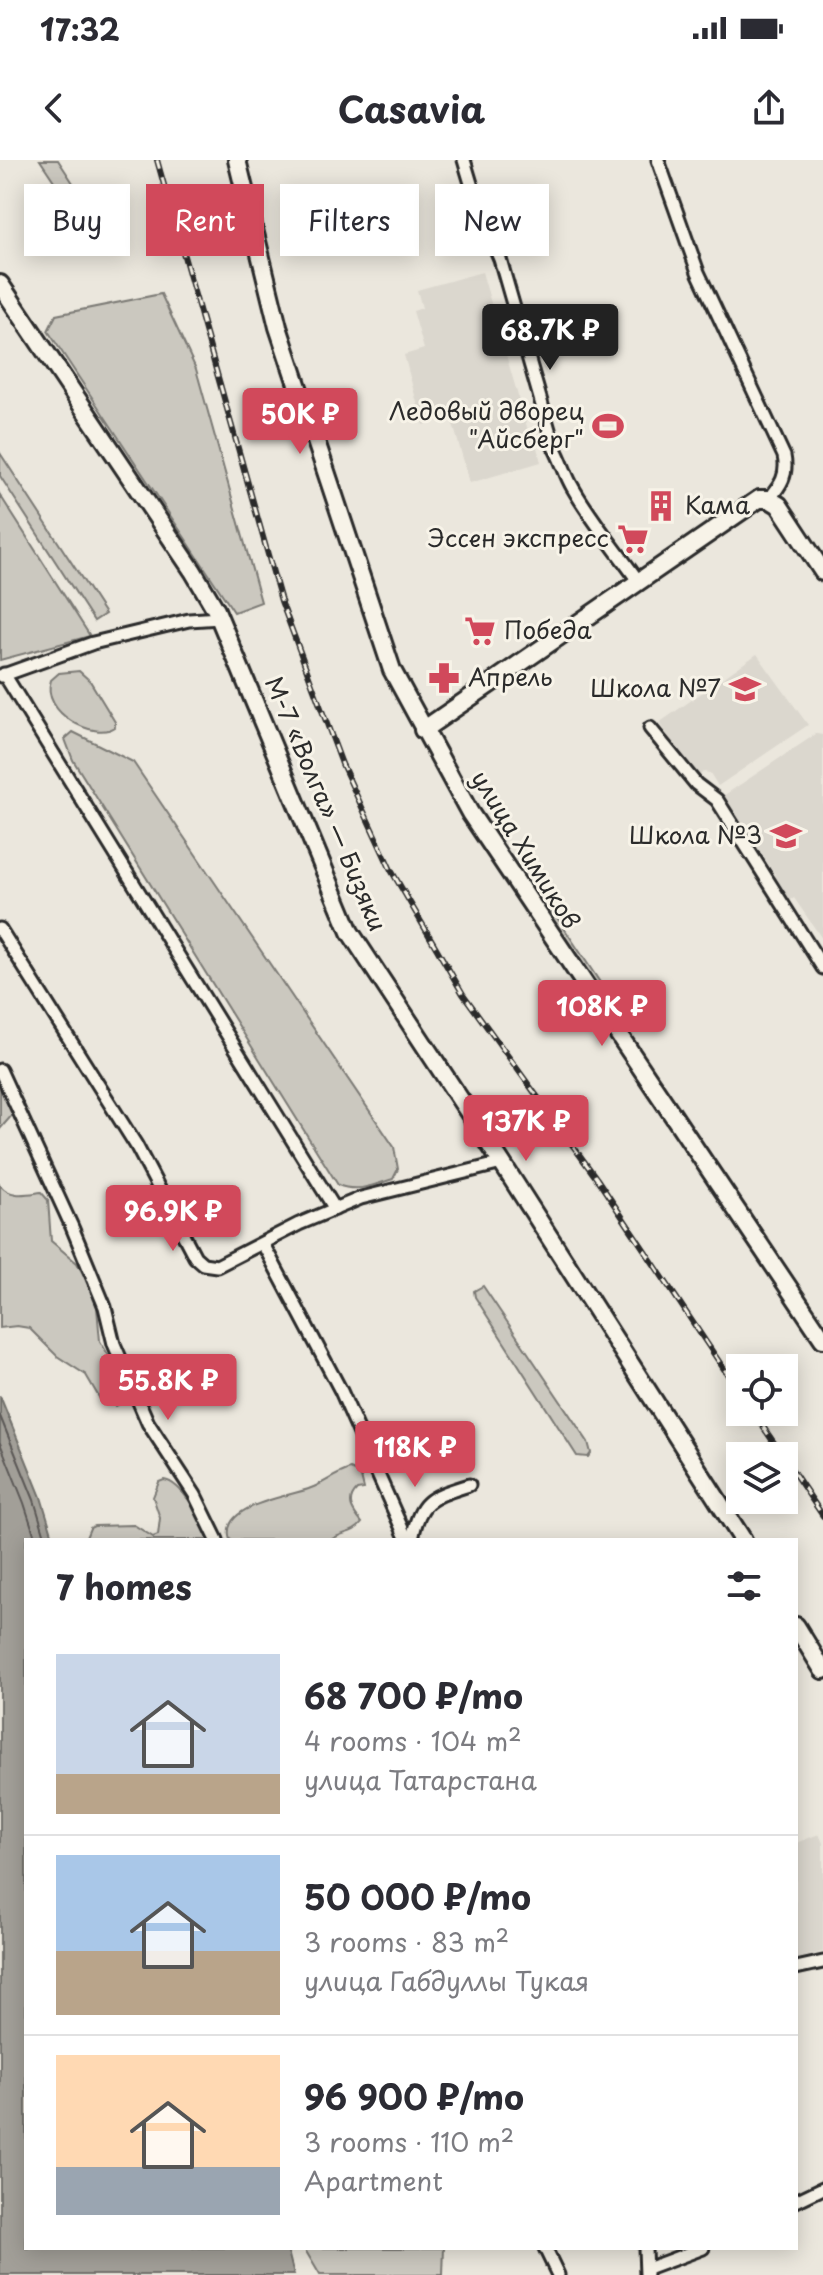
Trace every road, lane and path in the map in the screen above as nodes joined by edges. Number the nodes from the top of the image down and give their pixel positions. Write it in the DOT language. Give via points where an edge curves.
graph roads {
  1 [pos="237,160"];
  2 [pos="464,160"];
  3 [pos="658,160"];
  4 [pos="0,284"];
  5 [pos="769,499"];
  6 [pos="823,572"];
  7 [pos="639,582"];
  8 [pos="220,618"];
  9 [pos="1,675"];
  10 [pos="650,728"];
  11 [pos="423,730"];
  12 [pos="0,929"];
  13 [pos="823,968"];
  14 [pos="0,1070"];
  15 [pos="502,1163"];
  16 [pos="335,1209"];
  17 [pos="263,1244"];
  18 [pos="823,1339"];
  19 [pos="469,1485"];
  20 [pos="216,1538"];
  21 [pos="408,1538"];
  22 [pos="410,1538"];
  23 [pos="742,1538"];
  24 [pos="798,1629"];
  25 [pos="823,1670"];
  26 [pos="823,1962"];
  27 [pos="798,1968"];
  28 [pos="823,2188"];
  29 [pos="798,2200"];
  30 [pos="546,2250"];
  31 [pos="645,2250"];
  32 [pos="698,2250"];
  33 [pos="646,2272"];
  34 [pos="558,2275"];
  1 -- 11 [label="main road, улица Химиков" via="278,327 392,670"];
  2 -- 7 [label="street" via="500,259 554,447 582,503"];
  3 -- 5 [label="street" via="698,272 784,456 784,479"];
  4 -- 8 [label="main road, М-7 «Волга» — Бизяки"];
  5 -- 6 [label="main road" via="779,505"];
  5 -- 7 [label="main road" via="755,502"];
  7 -- 11 [label="main road"];
  8 -- 9 [label="street" via="189,620 93,643"];
  8 -- 15 [label="main road, М-7 «Волга» — Бизяки" via="350,932"];
  9 -- 16 [label="street"];
  10 -- 13 [label="street" via="696,784 717,800"];
  11 -- 18 [label="main road, улица Химиков" via="538,918"];
  12 -- 17 [label="street" via="136,1145 199,1261 217,1266"];
  14 -- 20 [label="street" via="105,1307 114,1344 148,1423"];
  15 -- 16 [label="street"];
  15 -- 23 [label="main road, М-7 «Волга» — Бизяки"];
  16 -- 17 [label="street"];
  17 -- 21 [label="street" via="341,1391"];
  19 -- 22 [label="street" via="426,1503"];
  24 -- 25 [label="main road"];
  26 -- 27 [label="street"];
  28 -- 29 [label="street"];
  30 -- 34 [label="street"];
  31 -- 33 [label="street"];
  32 -- 33 [label="street"];
}
